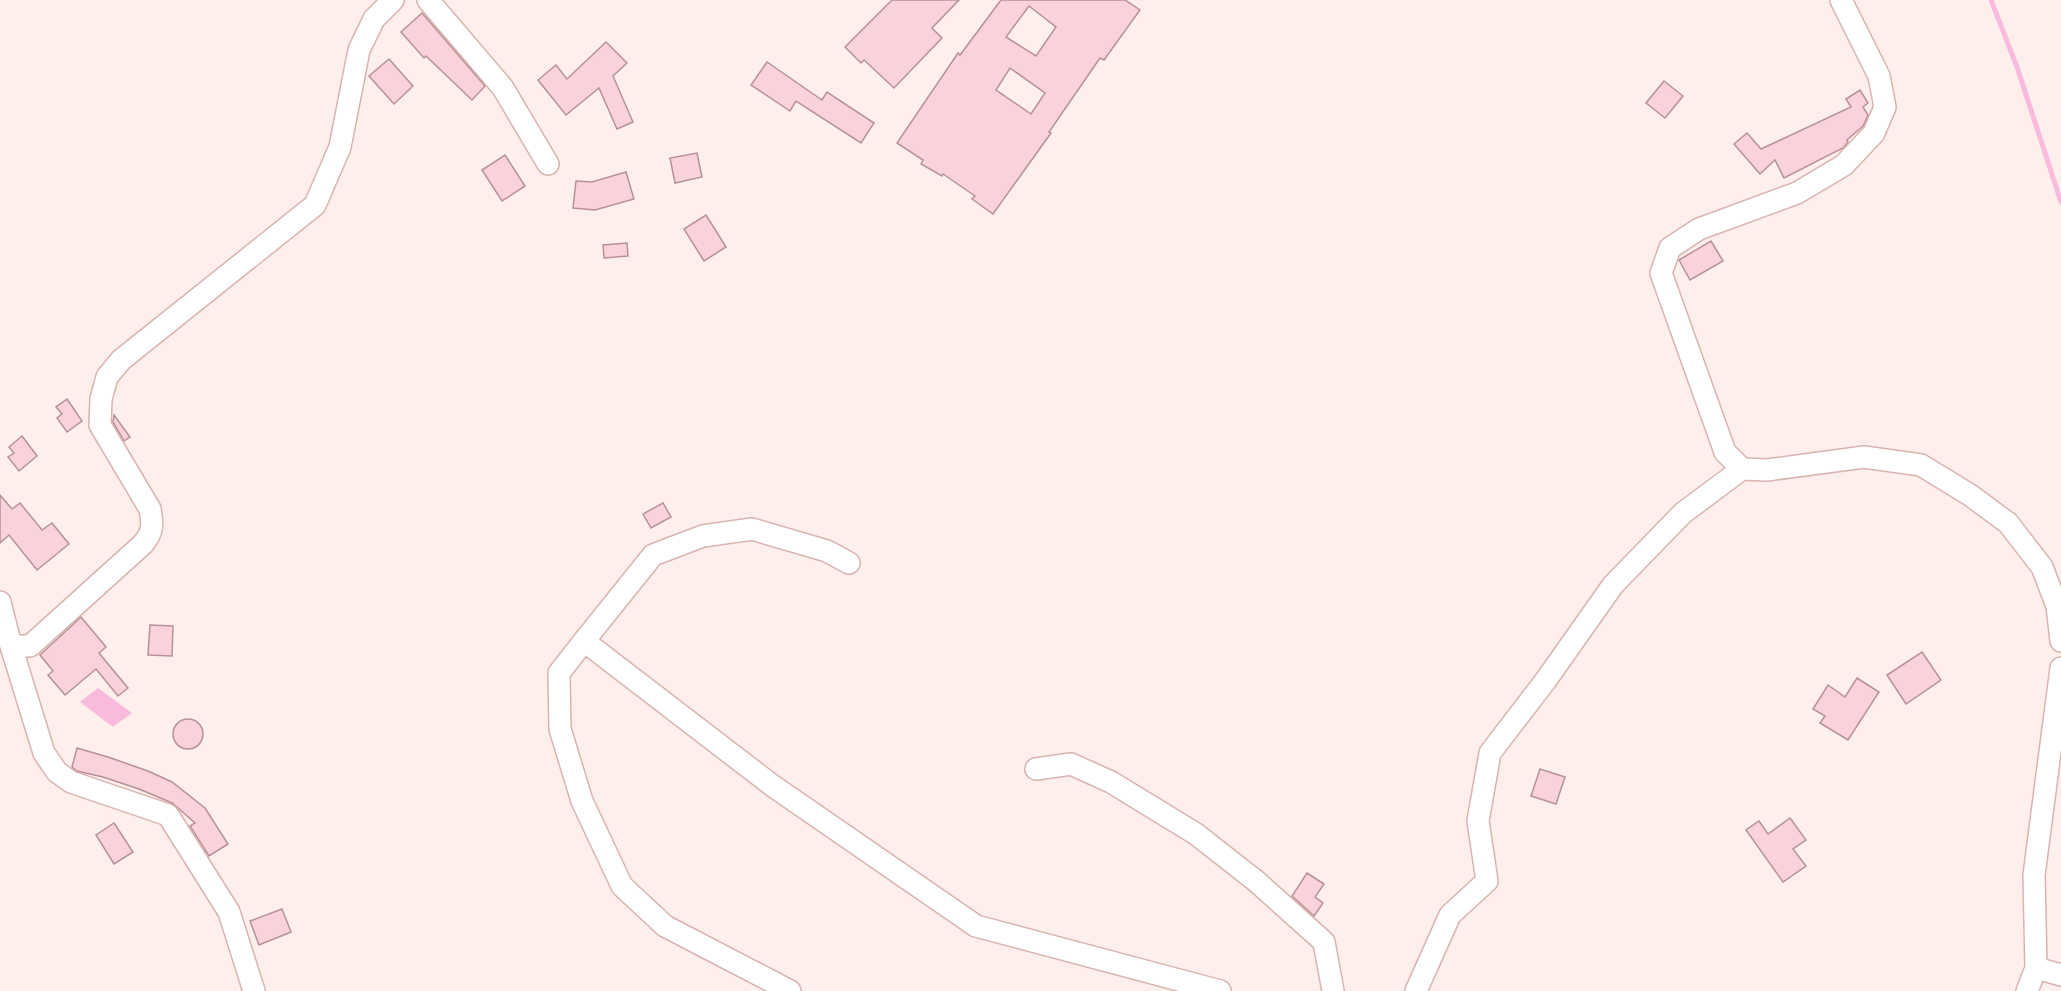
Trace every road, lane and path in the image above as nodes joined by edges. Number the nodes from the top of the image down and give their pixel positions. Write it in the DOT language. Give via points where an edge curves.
graph roads {
  1 [pos="393,0"];
  2 [pos="428,0"];
  3 [pos="1841,0"];
  4 [pos="548,164"];
  5 [pos="1742,469"];
  6 [pos="849,563"];
  7 [pos="0,602"];
  8 [pos="584,641"];
  9 [pos="2061,641"];
  10 [pos="11,646"];
  11 [pos="2061,668"];
  12 [pos="1036,769"];
  13 [pos="2036,968"];
  14 [pos="2061,975"];
  15 [pos="254,991"];
  16 [pos="790,991"];
  17 [pos="1220,991"];
  18 [pos="1334,991"];
  19 [pos="1416,991"];
  20 [pos="2027,991"];
  1 -- 10 [label="street" via="374,19 359,50 340,147 315,205 121,360 107,376 100,425 150,509 152,533 30,646"];
  2 -- 4 [label="street" via="503,88"];
  3 -- 5 [label="street" via="1879,76 1885,107 1874,133 1844,165 1797,194 1699,229 1670,248 1661,273 1725,452"];
  5 -- 9 [label="street" via="1767,470 1864,457 1921,465 2008,523 2042,567 2057,606"];
  5 -- 19 [label="street" via="1683,513 1613,585 1490,753 1478,820 1487,881 1450,915"];
  6 -- 8 [label="street" via="827,551 752,529 703,536 653,555"];
  7 -- 10 [label="street"];
  8 -- 16 [label="street" via="559,673 560,729 582,801 622,886 665,926"];
  8 -- 17 [label="street" via="773,786 976,926"];
  10 -- 15 [label="street" via="44,753 57,772 71,782 168,815 229,912"];
  11 -- 13 [label="street" via="2034,875"];
  12 -- 18 [label="street" via="1071,764 1111,782 1196,834 1324,942"];
  13 -- 14 [label="street"];
  13 -- 20 [label="street"];
}
